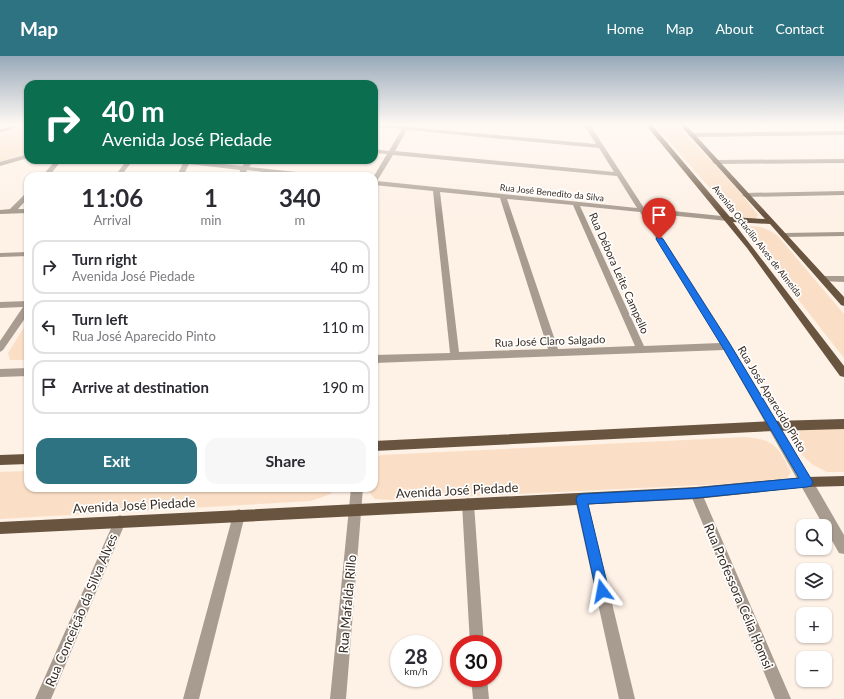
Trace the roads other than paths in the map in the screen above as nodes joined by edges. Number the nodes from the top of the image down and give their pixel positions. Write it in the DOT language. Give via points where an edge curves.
graph roads {
  1 [pos="391,155"];
  2 [pos="414,155"];
  3 [pos="607,155"];
  4 [pos="675,155"];
  5 [pos="709,155"];
  6 [pos="24,157"];
  7 [pos="844,161"];
  8 [pos="715,162"];
  9 [pos="0,164"];
  10 [pos="56,164"];
  11 [pos="206,164"];
  12 [pos="248,164"];
  13 [pos="244,168"];
  14 [pos="48,172"];
  15 [pos="243,172"];
  16 [pos="277,172"];
  17 [pos="619,174"];
  18 [pos="378,176"];
  19 [pos="378,182"];
  20 [pos="436,189"];
  21 [pos="844,193"];
  22 [pos="745,195"];
  23 [pos="503,197"];
  24 [pos="24,198"];
  25 [pos="576,205"];
  26 [pos="24,211"];
  27 [pos="0,212"];
  28 [pos="12,212"];
  29 [pos="642,212"];
  30 [pos="728,219"];
  31 [pos="771,222"];
  32 [pos="844,234"];
  33 [pos="784,235"];
  34 [pos="24,254"];
  35 [pos="0,255"];
  36 [pos="824,278"];
  37 [pos="844,278"];
  38 [pos="844,303"];
  39 [pos="24,304"];
  40 [pos="0,305"];
  41 [pos="24,313"];
  42 [pos="726,346"];
  43 [pos="0,348"];
  44 [pos="641,350"];
  45 [pos="554,352"];
  46 [pos="455,356"];
  47 [pos="378,359"];
  48 [pos="24,372"];
  49 [pos="0,373"];
  50 [pos="844,373"];
  51 [pos="844,424"];
  52 [pos="774,426"];
  53 [pos="378,446"];
  54 [pos="24,459"];
  55 [pos="0,460"];
  56 [pos="844,481"];
  57 [pos="807,482"];
  58 [pos="357,492"];
  59 [pos="696,493"];
  60 [pos="582,499"];
  61 [pos="468,504"];
  62 [pos="356,510"];
  63 [pos="239,515"];
  64 [pos="120,521"];
  65 [pos="0,528"];
  66 [pos="844,548"];
  67 [pos="476,635"];
  68 [pos="480,687"];
  69 [pos="43,699"];
  70 [pos="191,699"];
  71 [pos="338,699"];
  72 [pos="481,699"];
  73 [pos="627,699"];
  74 [pos="783,699"];
  1 -- 18 [label="street"];
  2 -- 17 [label="street"];
  3 -- 17 [label="street, Rua José Aparecido Pinto"];
  4 -- 30 [label="main road, Avenida Octacilio Alves de Almeida"];
  5 -- 8 [label="main road, Avenida Octacilio Alves de Almeida"];
  6 -- 9 [label="street"];
  7 -- 8 [label="street"];
  8 -- 22 [label="main road, Avenida Octacilio Alves de Almeida"];
  10 -- 14 [label="street"];
  11 -- 13 [label="street"];
  12 -- 13 [label="street"];
  13 -- 15 [label="street"];
  13 -- 16 [label="street"];
  17 -- 29 [label="street, Rua José Aparecido Pinto"];
  19 -- 20 [label="street, Rua José Benedito da Silva"];
  20 -- 23 [label="street, Rua José Benedito da Silva"];
  20 -- 46 [label="street"];
  21 -- 22 [label="street"];
  22 -- 31 [label="main road, Avenida Octacilio Alves de Almeida"];
  23 -- 25 [label="street, Rua José Benedito da Silva"];
  23 -- 45 [label="street"];
  24 -- 28 [label="street"];
  25 -- 29 [label="street, Rua José Benedito da Silva"];
  25 -- 44 [label="street, Rua Débora Leite Campello"];
  26 -- 28 [label="street"];
  27 -- 28 [label="street"];
  29 -- 30 [label="street, Rua José Benedito da Silva"];
  29 -- 42 [label="street, Rua José Aparecido Pinto"];
  30 -- 31 [label="main road"];
  30 -- 50 [label="main road, Avenida Octacilio Alves de Almeida"];
  31 -- 33 [label="main road, Avenida Octacilio Alves de Almeida"];
  32 -- 33 [label="street"];
  33 -- 36 [label="main road, Avenida Octacilio Alves de Almeida"];
  34 -- 35 [label="street"];
  36 -- 37 [label="street"];
  36 -- 38 [label="main road, Avenida Octacilio Alves de Almeida"];
  39 -- 40 [label="street"];
  41 -- 43 [label="street"];
  42 -- 44 [label="street, Rua José Claro Salgado"];
  42 -- 52 [label="street, Rua José Aparecido Pinto"];
  44 -- 45 [label="street, Rua José Claro Salgado"];
  45 -- 46 [label="street, Rua José Claro Salgado"];
  46 -- 47 [label="street, Rua José Claro Salgado"];
  48 -- 49 [label="street"];
  51 -- 52 [label="main road"];
  52 -- 53 [label="main road"];
  52 -- 57 [label="street, Rua José Aparecido Pinto"];
  54 -- 55 [label="main road"];
  56 -- 57 [label="main road, Avenida José Piedade"];
  57 -- 59 [label="main road, Avenida José Piedade"];
  57 -- 66 [label="street, Rua José Aparecido Pinto"];
  58 -- 62 [label="street, Rua Mafalda Rillo"];
  59 -- 60 [label="main road, Avenida José Piedade"];
  59 -- 74 [label="street, Rua Professora Célia Homsi"];
  60 -- 61 [label="main road, Avenida José Piedade"];
  60 -- 73 [label="street"];
  61 -- 62 [label="main road, Avenida José Piedade"];
  61 -- 67 [label="street"];
  62 -- 63 [label="main road, Avenida José Piedade"];
  62 -- 71 [label="street, Rua Mafalda Rillo"];
  63 -- 64 [label="main road, Avenida José Piedade"];
  63 -- 70 [label="street"];
  64 -- 65 [label="main road, Avenida José Piedade"];
  64 -- 69 [label="street, Rua Conceição da Silva Alves"];
  68 -- 72 [label="street"];
}
